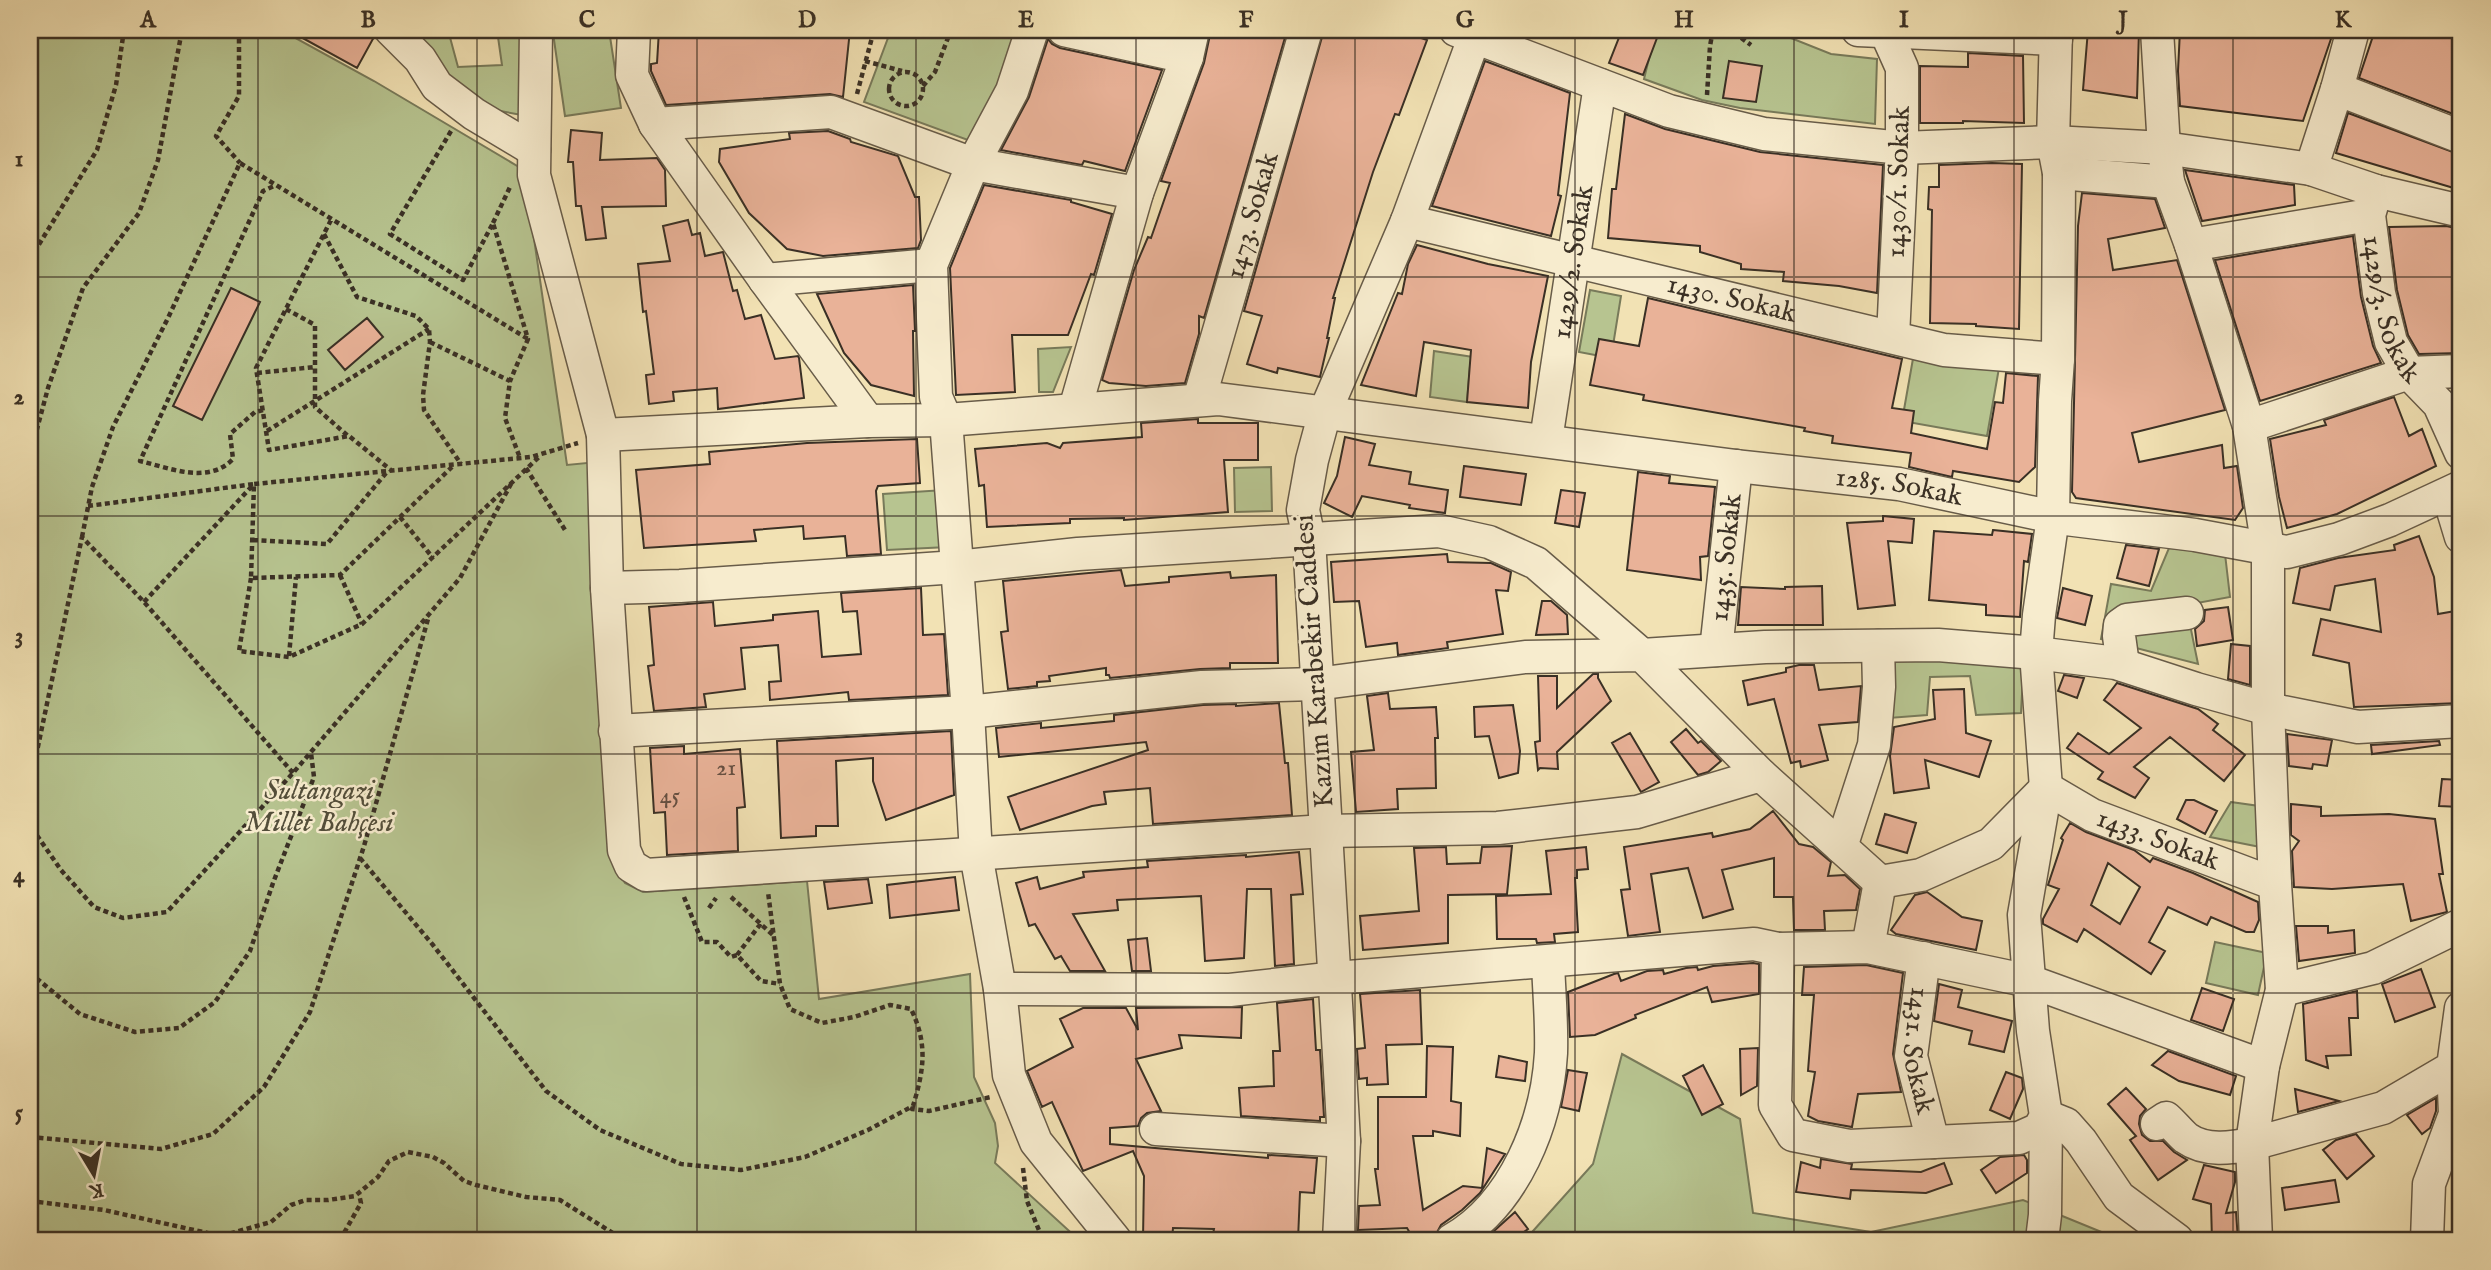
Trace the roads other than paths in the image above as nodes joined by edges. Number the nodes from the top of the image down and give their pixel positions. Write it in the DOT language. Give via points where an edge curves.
graph roads {
  1 [pos="391,30"];
  2 [pos="536,30"];
  3 [pos="634,30"];
  4 [pos="1032,30"];
  5 [pos="1064,30"];
  6 [pos="1306,30"];
  7 [pos="2157,30"];
  8 [pos="2353,30"];
  9 [pos="1876,31"];
  10 [pos="1469,32"];
  11 [pos="2056,35"];
  12 [pos="1190,44"];
  13 [pos="1600,85"];
  14 [pos="2337,89"];
  15 [pos="655,124"];
  16 [pos="2461,137"];
  17 [pos="2053,142"];
  18 [pos="1902,148"];
  19 [pos="2164,148"];
  20 [pos="973,164"];
  21 [pos="527,169"];
  22 [pos="2311,169"];
  23 [pos="2059,173"];
  24 [pos="2168,182"];
  25 [pos="1137,193"];
  26 [pos="2373,203"];
  27 [pos="2461,211"];
  28 [pos="1407,222"];
  29 [pos="2191,245"];
  30 [pos="1572,262"];
  31 [pos="931,265"];
  32 [pos="765,280"];
  33 [pos="1893,337"];
  34 [pos="2058,359"];
  35 [pos="2461,371"];
  36 [pos="2409,373"];
  37 [pos="1199,400"];
  38 [pos="1075,410"];
  39 [pos="1325,412"];
  40 [pos="946,420"];
  41 [pos="868,421"];
  42 [pos="2249,426"];
  43 [pos="603,435"];
  44 [pos="1546,440"];
  45 [pos="2461,453"];
  46 [pos="1736,466"];
  47 [pos="2455,490"];
  48 [pos="2053,517"];
  49 [pos="2461,537"];
  50 [pos="1309,539"];
  51 [pos="2268,549"];
  52 [pos="957,568"];
  53 [pos="607,587"];
  54 [pos="2187,613"];
  55 [pos="1878,646"];
  56 [pos="1716,650"];
  57 [pos="2036,653"];
  58 [pos="1642,655"];
  59 [pos="2123,665"];
  60 [pos="1317,684"];
  61 [pos="2269,709"];
  62 [pos="968,712"];
  63 [pos="2461,721"];
  64 [pos="615,731"];
  65 [pos="1761,775"];
  66 [pos="2046,788"];
  67 [pos="1325,831"];
  68 [pos="1841,847"];
  69 [pos="976,853"];
  70 [pos="1880,882"];
  71 [pos="2275,884"];
  72 [pos="2461,925"];
  73 [pos="1867,947"];
  74 [pos="1778,949"];
  75 [pos="1924,958"];
  76 [pos="1548,962"];
  77 [pos="1336,978"];
  78 [pos="2029,981"];
  79 [pos="1000,989"];
  80 [pos="2282,990"];
  81 [pos="2461,1008"];
  82 [pos="2263,1066"];
  83 [pos="2453,1067"];
  84 [pos="2046,1116"];
  85 [pos="2157,1124"];
  86 [pos="1156,1129"];
  87 [pos="1344,1140"];
  88 [pos="1933,1142"];
  89 [pos="2252,1144"];
  90 [pos="1115,1240"];
  91 [pos="1339,1240"];
  92 [pos="1452,1240"];
  93 [pos="2042,1240"];
  94 [pos="2177,1240"];
  95 [pos="2256,1240"];
  96 [pos="2427,1240"];
  1 -- 21 [label="street" via="421,60 437,86 474,114"];
  2 -- 21 [label="street"];
  3 -- 15 [label="street" via="632,75"];
  4 -- 20 [label="street" via="1012,91"];
  5 -- 12 [label="street"];
  6 -- 37 [label="street, 1473. Sokak"];
  7 -- 19 [label="street"];
  8 -- 14 [label="street"];
  9 -- 11 [label="street"];
  9 -- 18 [label="street, 1430/1. Sokak" via="1902,68"];
  10 -- 13 [label="street"];
  10 -- 28 [label="street, Kazım Karabekir Caddesi"];
  11 -- 17 [label="street"];
  12 -- 25 [label="street"];
  13 -- 18 [label="street" via="1669,111 1764,134"];
  13 -- 30 [label="street, 1429/2. Sokak"];
  14 -- 16 [label="street"];
  14 -- 22 [label="street"];
  15 -- 20 [label="street" via="831,111"];
  15 -- 32 [label="street"];
  17 -- 18 [label="street"];
  17 -- 19 [label="street"];
  17 -- 23 [label="street"];
  18 -- 33 [label="street, 1430/1. Sokak"];
  19 -- 22 [label="street"];
  19 -- 24 [label="street"];
  20 -- 25 [label="street"];
  20 -- 31 [label="street"];
  21 -- 43 [label="street"];
  22 -- 26 [label="street"];
  23 -- 24 [label="street"];
  23 -- 34 [label="street"];
  24 -- 29 [label="street"];
  25 -- 38 [label="street"];
  26 -- 27 [label="street"];
  26 -- 29 [label="street"];
  26 -- 36 [label="street, 1429/3. Sokak" via="2379,293 2392,342"];
  28 -- 30 [label="street, 1430. Sokak"];
  28 -- 39 [label="street, Kazım Karabekir Caddesi"];
  29 -- 42 [label="street"];
  30 -- 33 [label="street, 1430. Sokak"];
  30 -- 44 [label="street, 1429/2. Sokak"];
  31 -- 32 [label="street"];
  31 -- 40 [label="street" via="936,397"];
  32 -- 41 [label="street"];
  33 -- 34 [label="street, 1430. Sokak" via="1944,350"];
  34 -- 48 [label="street"];
  35 -- 36 [label="street"];
  36 -- 42 [label="street"];
  36 -- 45 [label="street, 1429/3. Sokak" via="2439,404"];
  37 -- 38 [label="street, 1285. Sokak"];
  37 -- 39 [label="street, 1285. Sokak"];
  38 -- 40 [label="street, 1285. Sokak"];
  39 -- 44 [label="street, 1285. Sokak"];
  39 -- 50 [label="street, Kazım Karabekir Caddesi" via="1303,510"];
  40 -- 41 [label="street, 1285. Sokak"];
  40 -- 52 [label="street"];
  41 -- 43 [label="street, 1285. Sokak"];
  42 -- 51 [label="street"];
  43 -- 53 [label="street"];
  44 -- 46 [label="street, 1285. Sokak"];
  46 -- 48 [label="street, 1285. Sokak" via="1899,484"];
  46 -- 56 [label="street, 1435. Sokak"];
  47 -- 49 [label="street"];
  47 -- 51 [label="street, 1285. Sokak" via="2339,539 2287,552"];
  48 -- 51 [label="street, 1285. Sokak"];
  48 -- 57 [label="street"];
  50 -- 52 [label="street" via="1078,554"];
  50 -- 58 [label="street" via="1439,531 1489,542 1536,563"];
  50 -- 60 [label="street, Kazım Karabekir Caddesi"];
  51 -- 61 [label="street"];
  52 -- 53 [label="street"];
  52 -- 62 [label="street"];
  53 -- 64 [label="street"];
  54 -- 59 [label="street" via="2127,620 2120,625"];
  55 -- 56 [label="street"];
  55 -- 57 [label="street" via="1938,645"];
  55 -- 68 [label="street" via="1874,746"];
  56 -- 58 [label="street"];
  57 -- 59 [label="street"];
  57 -- 66 [label="street"];
  58 -- 60 [label="street" via="1525,657"];
  58 -- 65 [label="street"];
  59 -- 61 [label="street"];
  60 -- 62 [label="street" via="1202,687"];
  60 -- 67 [label="street, Kazım Karabekir Caddesi"];
  61 -- 63 [label="street" via="2358,727"];
  61 -- 71 [label="street"];
  62 -- 64 [label="street"];
  62 -- 69 [label="street"];
  64 -- 69 [label="street" via="624,850 631,866 646,875"];
  65 -- 67 [label="street" via="1637,812 1498,828"];
  65 -- 68 [label="street"];
  66 -- 70 [label="street" via="1991,844 1921,875"];
  66 -- 71 [label="street, 1433. Sokak" via="2092,815"];
  66 -- 78 [label="street" via="2024,915"];
  67 -- 69 [label="street"];
  67 -- 77 [label="street, Kazım Karabekir Caddesi"];
  68 -- 70 [label="street"];
  69 -- 79 [label="street"];
  70 -- 73 [label="street"];
  71 -- 80 [label="street"];
  72 -- 80 [label="street" via="2373,968"];
  73 -- 74 [label="street"];
  73 -- 75 [label="street"];
  74 -- 76 [label="street" via="1754,944"];
  74 -- 88 [label="street" via="1775,1105 1793,1135 1849,1146"];
  75 -- 78 [label="street"];
  75 -- 88 [label="street, 1431. Sokak" via="1911,1056"];
  76 -- 77 [label="street"];
  76 -- 92 [label="street" via="1551,1053 1535,1137 1504,1194"];
  77 -- 79 [label="street" via="1230,990"];
  77 -- 87 [label="street, Kazım Karabekir Caddesi"];
  78 -- 82 [label="street"];
  78 -- 84 [label="street"];
  79 -- 90 [label="street" via="1009,1075 1036,1142"];
  80 -- 82 [label="street"];
  81 -- 83 [label="street"];
  82 -- 89 [label="street"];
  83 -- 89 [label="street" via="2383,1108"];
  83 -- 96 [label="street" via="2455,1114 2429,1184"];
  84 -- 88 [label="street" via="2039,1129 2019,1138"];
  84 -- 93 [label="street"];
  84 -- 94 [label="street" via="2066,1124 2119,1197"];
  85 -- 89 [label="street" via="2166,1118 2186,1138 2209,1146 2228,1149"];
  86 -- 87 [label="street"];
  87 -- 91 [label="street, Kazım Karabekir Caddesi"];
  89 -- 95 [label="street"];
}
